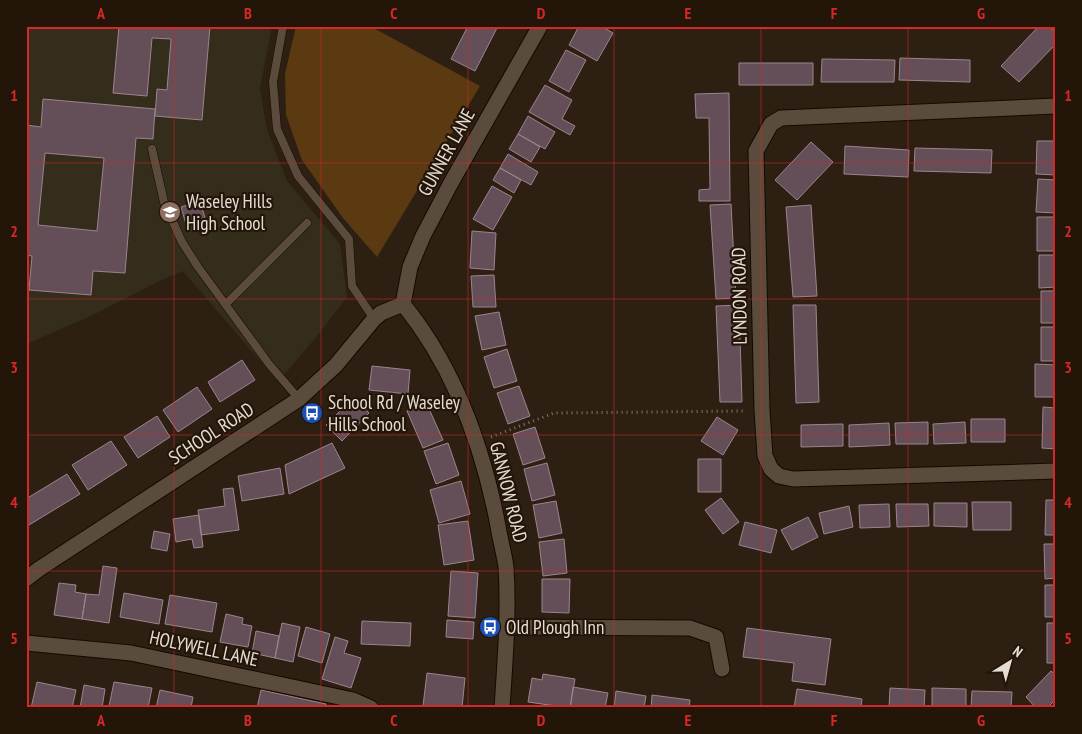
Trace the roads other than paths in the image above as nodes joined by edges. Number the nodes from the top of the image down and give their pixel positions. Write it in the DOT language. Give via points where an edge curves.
graph roads {
  1 [pos="283,26"];
  2 [pos="540,26"];
  3 [pos="1056,106"];
  4 [pos="152,149"];
  5 [pos="307,223"];
  6 [pos="226,304"];
  7 [pos="403,304"];
  8 [pos="374,319"];
  9 [pos="298,399"];
  10 [pos="1056,471"];
  11 [pos="26,579"];
  12 [pos="507,627"];
  13 [pos="26,643"];
  14 [pos="722,669"];
  15 [pos="371,708"];
  16 [pos="502,708"];
  1 -- 8 [label="lane" via="273,82 277,129 298,176 349,239 352,286"];
  2 -- 7 [label="street, GUNNER LANE" via="423,236 410,267"];
  3 -- 10 [label="street, LYNDON ROAD" via="781,118 771,124 756,151 762,410 765,456 771,469 778,476 793,479"];
  4 -- 6 [label="lane" via="164,202 179,234 198,267"];
  5 -- 6 [label="lane"];
  6 -- 9 [label="lane"];
  7 -- 8 [label="street, SCHOOL ROAD"];
  7 -- 12 [label="street, GANNOW ROAD" via="421,326 449,375 477,442 506,566"];
  8 -- 9 [label="street, SCHOOL ROAD" via="336,365"];
  9 -- 11 [label="street, SCHOOL ROAD"];
  12 -- 14 [label="street" via="690,628 716,637"];
  12 -- 16 [label="street, GANNOW ROAD"];
  13 -- 15 [label="street, HOLYWELL LANE" via="132,653 353,700"];
}
